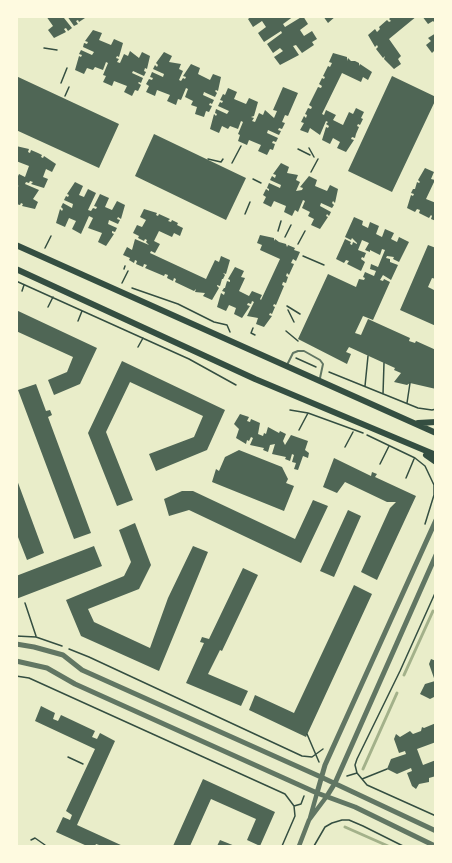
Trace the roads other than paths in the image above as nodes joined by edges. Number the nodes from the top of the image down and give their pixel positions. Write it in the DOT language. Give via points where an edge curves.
graph roads {
  1 [pos="16,245"];
  2 [pos="16,269"];
  3 [pos="286,367"];
  4 [pos="319,382"];
  5 [pos="435,422"];
  6 [pos="414,423"];
  7 [pos="435,433"];
  8 [pos="416,448"];
  9 [pos="435,455"];
  10 [pos="435,462"];
  11 [pos="435,520"];
  12 [pos="435,555"];
  13 [pos="16,644"];
  14 [pos="16,661"];
  15 [pos="321,777"];
  16 [pos="335,783"];
  17 [pos="316,793"];
  18 [pos="327,796"];
  19 [pos="309,820"];
  20 [pos="435,831"];
  21 [pos="299,846"];
  22 [pos="435,846"];
  1 -- 3 [label="main road"];
  2 -- 8 [label="main road"];
  3 -- 4 [label="main road"];
  3 -- 4 [label="lane" via="292,356 304,351 324,364"];
  4 -- 6 [label="main road"];
  5 -- 6 [label="main road"];
  6 -- 7 [label="main road"];
  8 -- 9 [label="main road"];
  8 -- 10 [label="main road"];
  11 -- 15 [label="street"];
  12 -- 16 [label="street"];
  13 -- 15 [label="street" via="63,655 82,670"];
  14 -- 17 [label="street" via="47,668"];
  15 -- 16 [label="street"];
  15 -- 17 [label="street"];
  16 -- 18 [label="street"];
  16 -- 20 [label="street"];
  17 -- 18 [label="street"];
  17 -- 19 [label="street"];
  18 -- 19 [label="street"];
  18 -- 22 [label="street"];
  19 -- 21 [label="street"];
}
